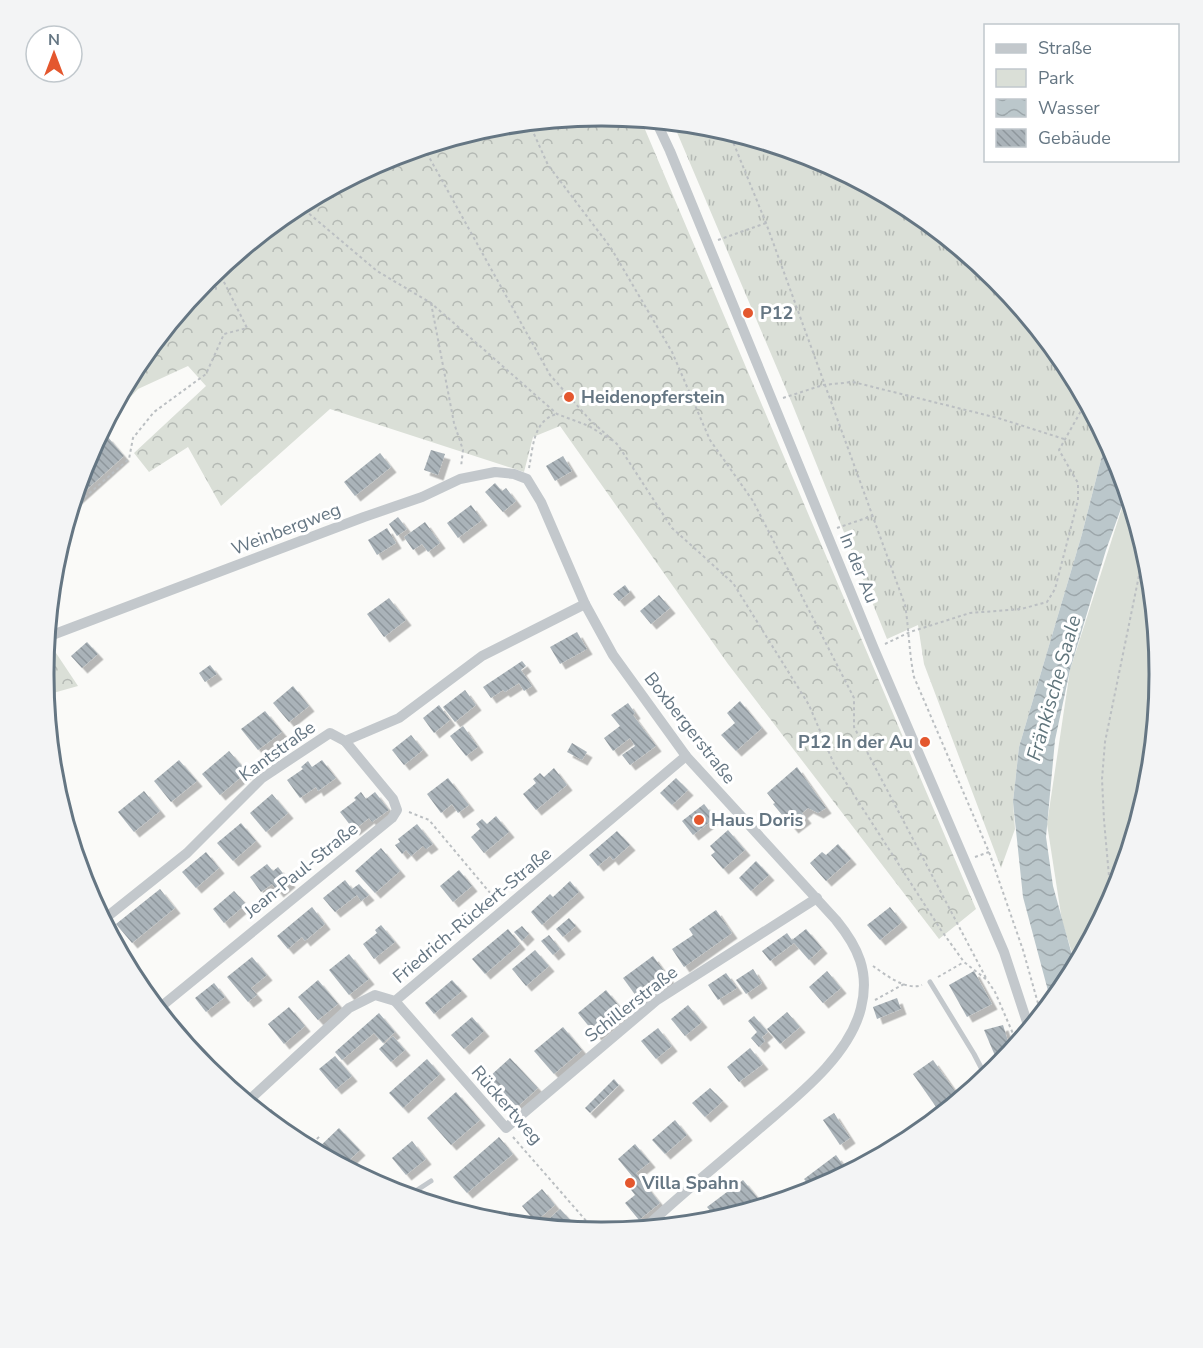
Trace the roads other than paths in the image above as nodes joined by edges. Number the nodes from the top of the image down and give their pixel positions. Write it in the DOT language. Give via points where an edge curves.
graph roads {
  1 [pos="660,130"];
  2 [pos="534,490"];
  3 [pos="585,604"];
  4 [pos="55,634"];
  5 [pos="345,741"];
  6 [pos="686,756"];
  7 [pos="817,898"];
  8 [pos="109,915"];
  9 [pos="930,982"];
  10 [pos="395,1001"];
  11 [pos="165,1004"];
  12 [pos="1026,1019"];
  13 [pos="981,1068"];
  14 [pos="254,1097"];
  15 [pos="506,1128"];
  16 [pos="431,1181"];
  17 [pos="418,1189"];
  18 [pos="656,1218"];
  1 -- 12 [label="street, In der Au" via="1004,952"];
  2 -- 3 [label="street, Boxbergerstraße"];
  2 -- 4 [label="street, Weinbergweg" via="527,479 495,471 460,479"];
  3 -- 5 [label="street, Kantstraße" via="482,656 399,718"];
  3 -- 6 [label="street, Boxbergerstraße" via="613,655"];
  5 -- 8 [label="street, Kantstraße" via="330,733 262,778 187,853"];
  5 -- 11 [label="street, Jean-Paul-Straße" via="393,800 397,810 392,818"];
  6 -- 7 [label="street, Boxbergerstraße"];
  6 -- 10 [label="street, Friedrich-Rückert-Straße"];
  7 -- 15 [label="street, Schillerstraße" via="657,1000"];
  7 -- 18 [label="street, Boxbergerstraße" via="854,943 861,958 862,1007 855,1025 801,1093"];
  9 -- 13 [label="lane"];
  10 -- 14 [label="street, Friedrich-Rückert-Straße" via="375,994 349,1008"];
  10 -- 15 [label="street, Rückertweg"];
  16 -- 17 [label="lane"];
}
